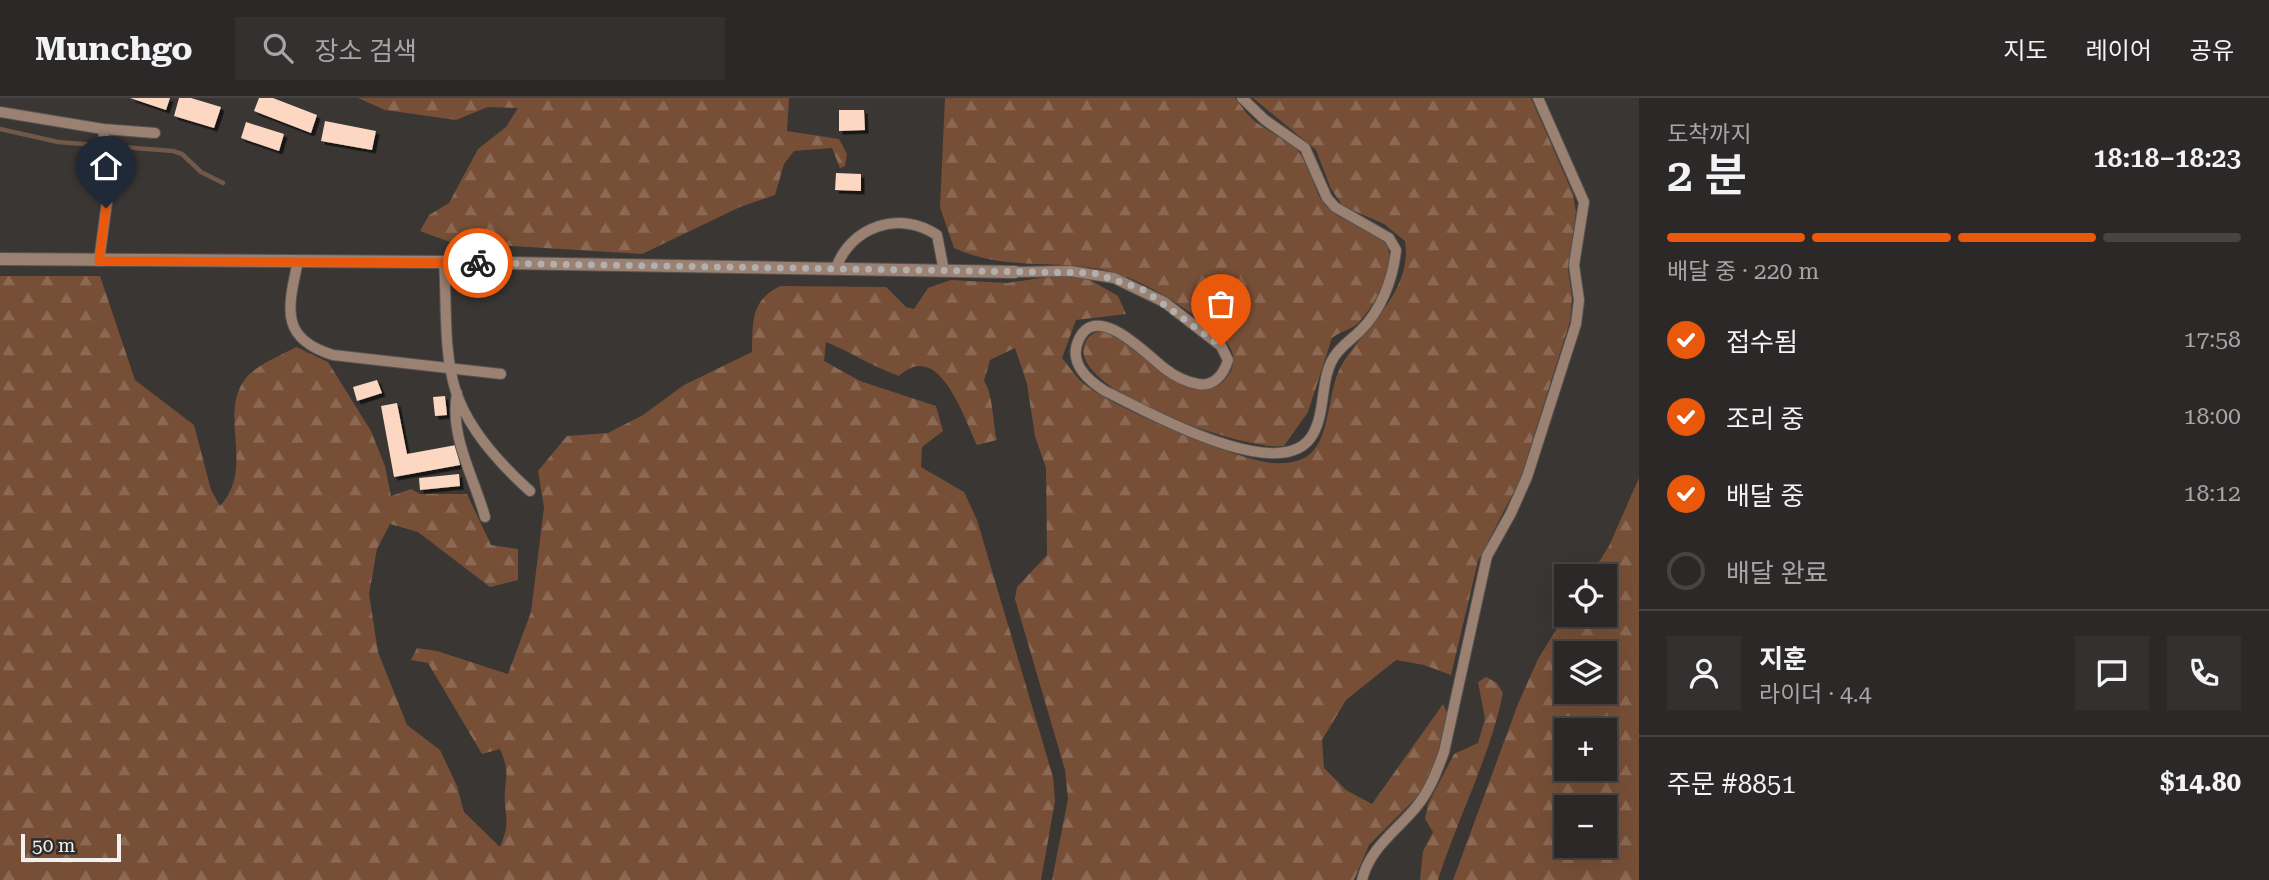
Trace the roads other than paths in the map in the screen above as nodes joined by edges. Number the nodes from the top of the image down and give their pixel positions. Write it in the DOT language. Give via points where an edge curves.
graph roads {
  1 [pos="1242,98"];
  2 [pos="1538,98"];
  3 [pos="0,112"];
  4 [pos="155,133"];
  5 [pos="102,138"];
  6 [pos="0,259"];
  7 [pos="99,261"];
  8 [pos="298,261"];
  9 [pos="444,262"];
  10 [pos="836,268"];
  11 [pos="944,271"];
  12 [pos="1015,272"];
  13 [pos="452,369"];
  14 [pos="501,374"];
  15 [pos="457,393"];
  16 [pos="530,491"];
  17 [pos="485,517"];
  18 [pos="1362,880"];
  1 -- 12 [label="street" via="1305,148 1326,198 1335,207 1390,238 1396,250 1380,303 1332,359 1317,424 1305,445 1292,453 1234,449 1105,391 1090,382 1075,357 1082,334 1094,326 1114,329 1163,367 1199,385 1220,377 1228,360 1221,346 1144,290 1094,273"];
  2 -- 18 [label="street" via="1584,202 1574,265 1579,300 1576,324 1527,477 1487,556 1437,771 1418,806 1369,858"];
  3 -- 5 [label="street"];
  4 -- 5 [label="street"];
  5 -- 7 [label="street" via="109,187"];
  6 -- 7 [label="street"];
  7 -- 8 [label="street"];
  8 -- 9 [label="street"];
  8 -- 13 [label="street" via="291,314 295,331 311,348 333,355"];
  9 -- 10 [label="street"];
  9 -- 13 [label="street"];
  10 -- 11 [label="street"];
  10 -- 11 [label="street" via="842,253 862,232 898,222 937,235"];
  11 -- 12 [label="street"];
  13 -- 14 [label="street"];
  13 -- 15 [label="street"];
  15 -- 16 [label="street" via="500,463"];
  15 -- 17 [label="street" via="460,442"];
}
